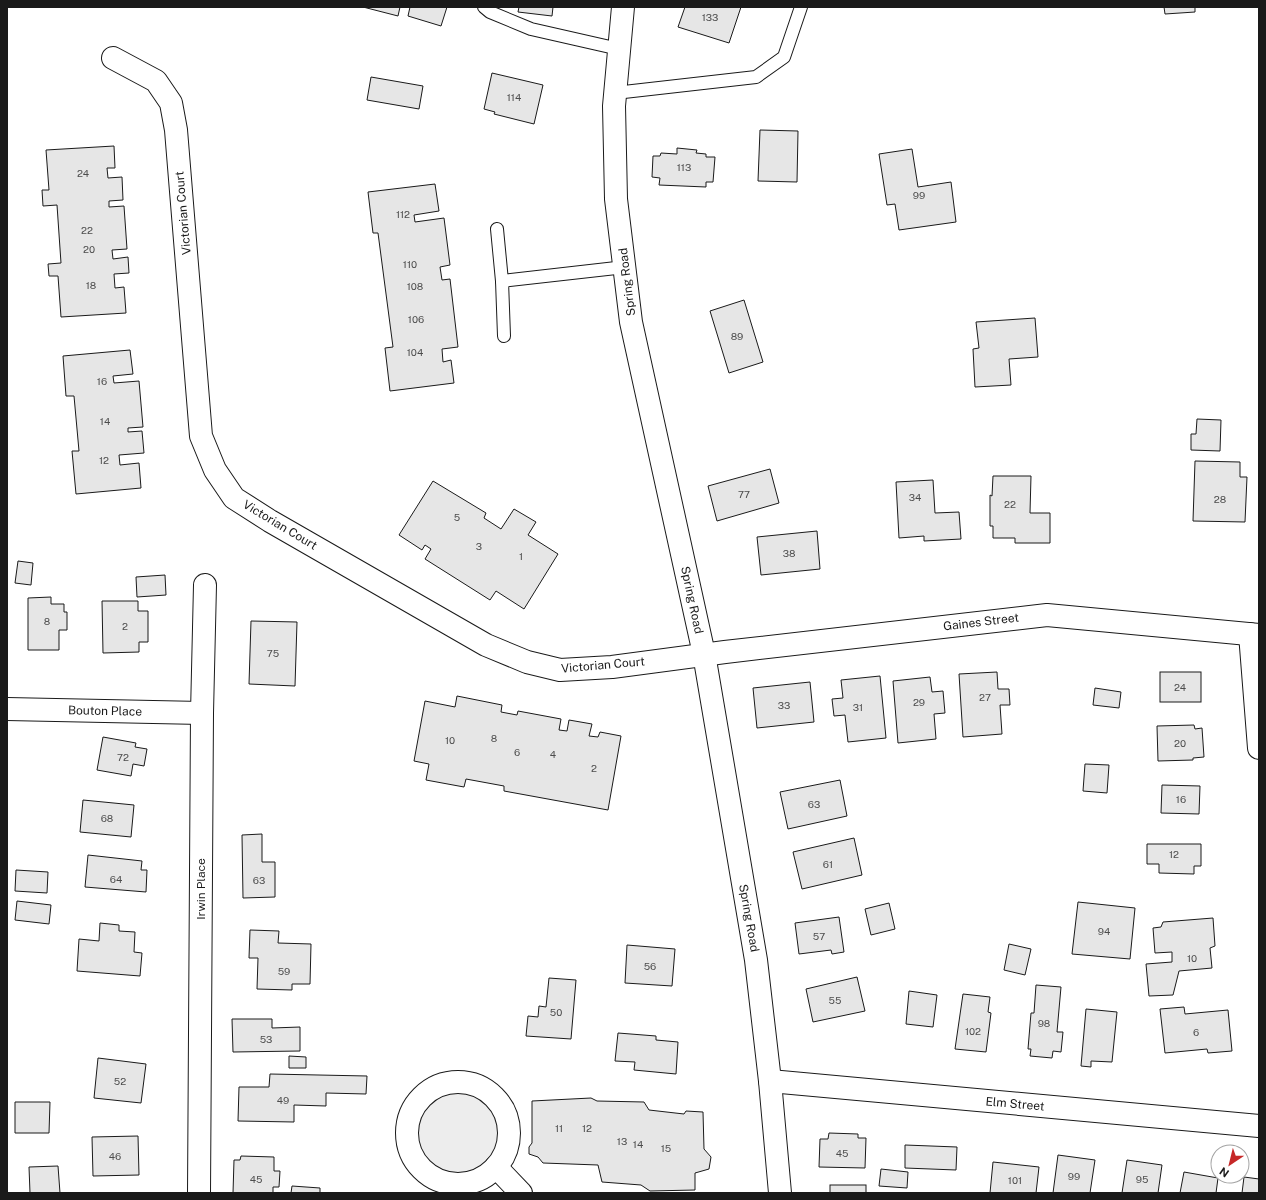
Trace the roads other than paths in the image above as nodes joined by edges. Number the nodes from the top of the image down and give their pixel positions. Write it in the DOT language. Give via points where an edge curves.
graph roads {
  1 [pos="484,7"];
  2 [pos="623,7"];
  3 [pos="801,7"];
  4 [pos="619,49"];
  5 [pos="113,58"];
  6 [pos="616,93"];
  7 [pos="497,229"];
  8 [pos="625,267"];
  9 [pos="502,281"];
  10 [pos="504,336"];
  11 [pos="205,586"];
  12 [pos="1254,634"];
  13 [pos="704,654"];
  14 [pos="7,709"];
  15 [pos="202,713"];
  16 [pos="1259,748"];
  17 [pos="770,1081"];
  18 [pos="1259,1126"];
  19 [pos="496,1167"];
  20 [pos="199,1193"];
  21 [pos="521,1193"];
  22 [pos="780,1193"];
  1 -- 4 [label="lane" via="531,29"];
  2 -- 4 [label="street, Spring Road"];
  3 -- 6 [label="lane" via="784,58 756,77"];
  4 -- 6 [label="street, Spring Road"];
  5 -- 13 [label="street, Victorian Court" via="156,82 171,103 176,130 201,436 215,470 234,498 486,645 527,662 560,670 612,667"];
  6 -- 8 [label="street, Spring Road" via="616,199"];
  7 -- 9 [label="lane"];
  8 -- 9 [label="lane"];
  8 -- 13 [label="street, Spring Road" via="631,322"];
  9 -- 10 [label="lane"];
  11 -- 15 [label="street, Irwin Place"];
  12 -- 13 [label="street, Gaines Street" via="1047,614"];
  12 -- 16 [label="street"];
  13 -- 17 [label="street, Spring Road" via="756,960"];
  14 -- 15 [label="street, Bouton Place"];
  15 -- 20 [label="street, Irwin Place"];
  17 -- 18 [label="street, Elm Street"];
  17 -- 22 [label="street, Spring Road"];
  19 -- 19 [label="street" via="507,1148 509,1131 506,1115 497,1100 475,1085 453,1082 436,1086 423,1096 411,1115 408,1143 414,1158 425,1171 439,1180 456,1184 472,1182"];
  19 -- 21 [label="street"];
}
